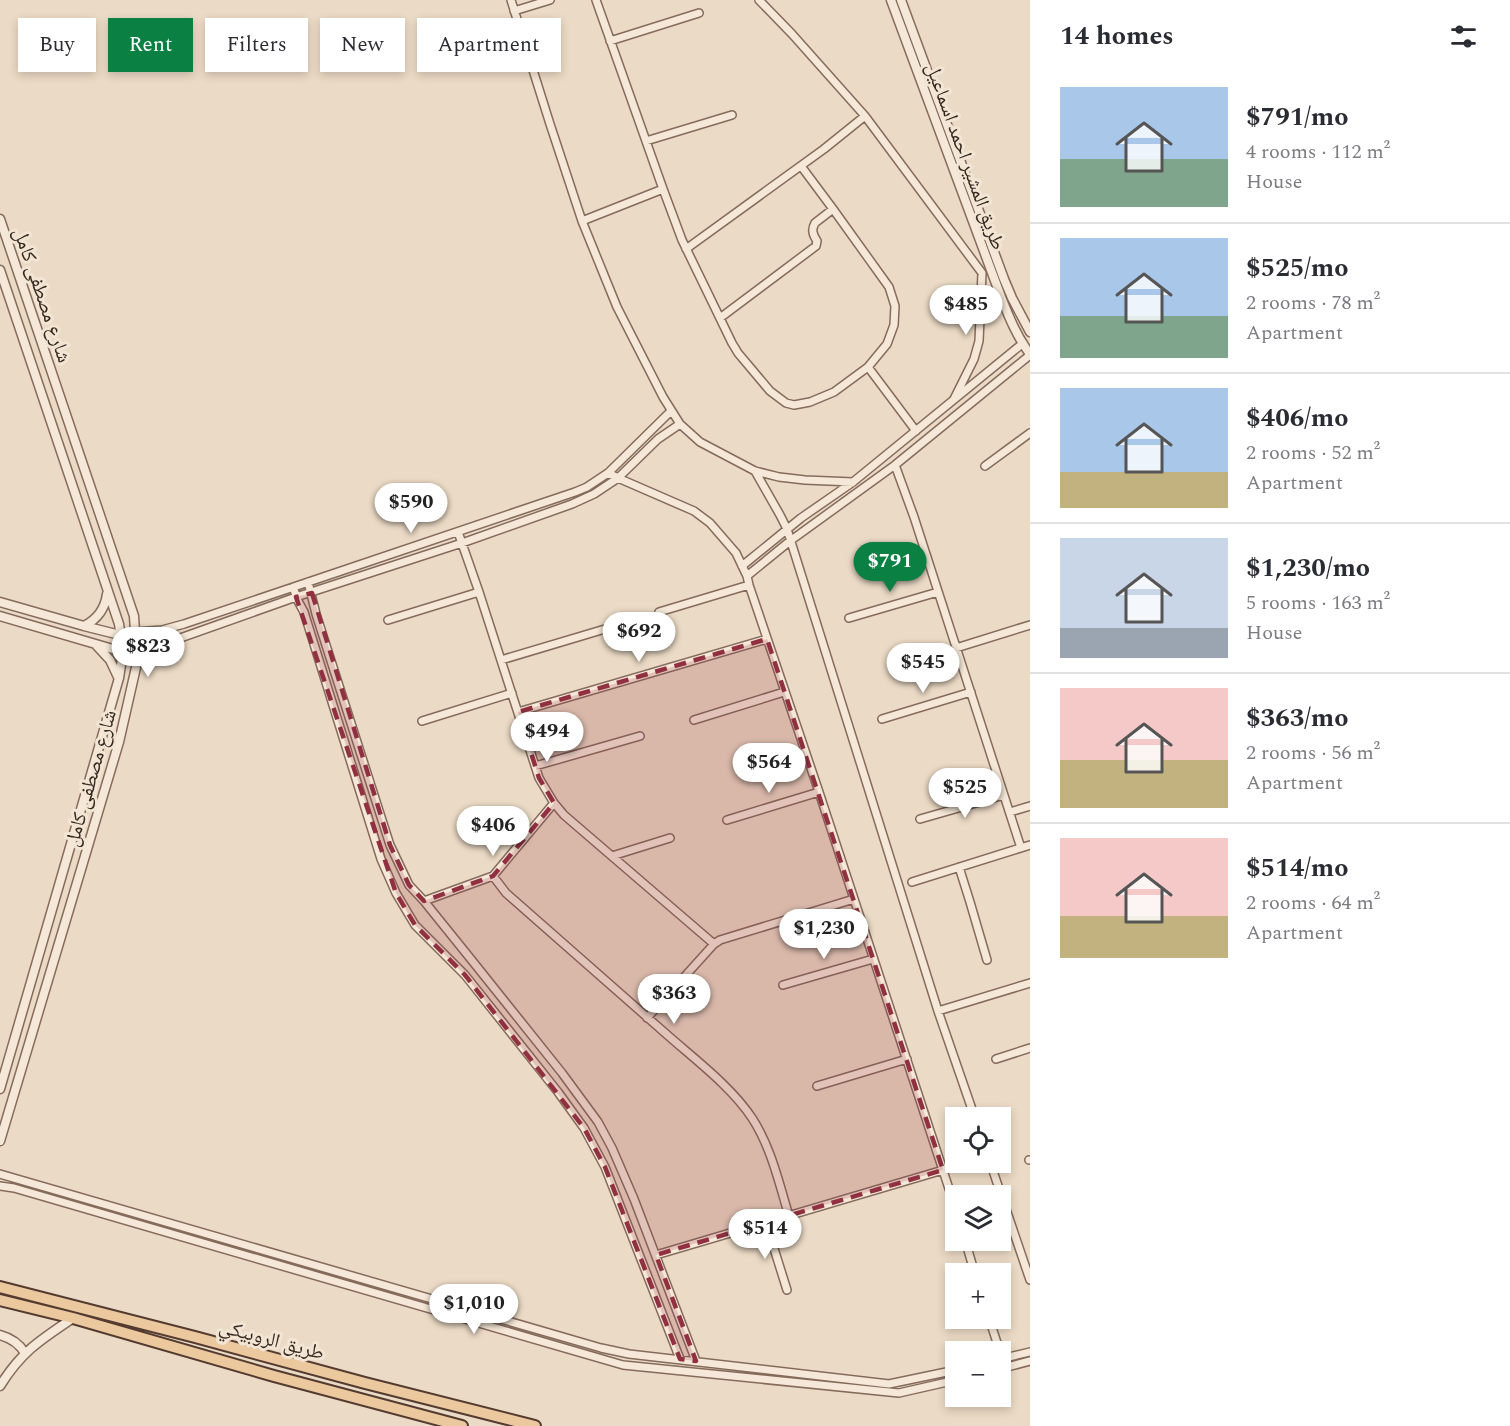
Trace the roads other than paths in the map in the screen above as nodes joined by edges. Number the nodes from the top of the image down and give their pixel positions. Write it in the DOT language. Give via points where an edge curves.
graph roads {
  1 [pos="511,0"];
  2 [pos="550,0"];
  3 [pos="596,0"];
  4 [pos="759,0"];
  5 [pos="891,0"];
  6 [pos="901,0"];
  7 [pos="514,11"];
  8 [pos="699,13"];
  9 [pos="610,41"];
  10 [pos="732,115"];
  11 [pos="865,116"];
  12 [pos="646,141"];
  13 [pos="801,166"];
  14 [pos="663,189"];
  15 [pos="834,208"];
  16 [pos="0,219"];
  17 [pos="582,221"];
  18 [pos="686,249"];
  19 [pos="0,270"];
  20 [pos="986,272"];
  21 [pos="720,318"];
  22 [pos="1030,333"];
  23 [pos="1022,342"];
  24 [pos="1030,355"];
  25 [pos="868,367"];
  26 [pos="954,399"];
  27 [pos="671,411"];
  28 [pos="680,424"];
  29 [pos="916,431"];
  30 [pos="1030,433"];
  31 [pos="895,465"];
  32 [pos="985,466"];
  33 [pos="755,471"];
  34 [pos="608,473"];
  35 [pos="618,478"];
  36 [pos="853,482"];
  37 [pos="787,529"];
  38 [pos="458,532"];
  39 [pos="790,541"];
  40 [pos="462,543"];
  41 [pos="742,566"];
  42 [pos="747,576"];
  43 [pos="308,582"];
  44 [pos="749,585"];
  45 [pos="106,587"];
  46 [pos="293,587"];
  47 [pos="479,592"];
  48 [pos="938,592"];
  49 [pos="312,593"];
  50 [pos="296,597"];
  51 [pos="0,602"];
  52 [pos="25,609"];
  53 [pos="659,612"];
  54 [pos="43,614"];
  55 [pos="0,616"];
  56 [pos="849,618"];
  57 [pos="388,620"];
  58 [pos="21,622"];
  59 [pos="184,624"];
  60 [pos="1030,625"];
  61 [pos="84,626"];
  62 [pos="38,628"];
  63 [pos="605,629"];
  64 [pos="135,632"];
  65 [pos="120,635"];
  66 [pos="187,635"];
  67 [pos="767,639"];
  68 [pos="97,645"];
  69 [pos="956,648"];
  70 [pos="123,652"];
  71 [pos="138,653"];
  72 [pos="501,660"];
  73 [pos="119,678"];
  74 [pos="784,692"];
  75 [pos="971,692"];
  76 [pos="512,693"];
  77 [pos="518,712"];
  78 [pos="882,719"];
  79 [pos="694,720"];
  80 [pos="422,721"];
  81 [pos="640,736"];
  82 [pos="535,766"];
  83 [pos="819,792"];
  84 [pos="1004,795"];
  85 [pos="554,803"];
  86 [pos="1030,806"];
  87 [pos="1010,812"];
  88 [pos="920,819"];
  89 [pos="727,820"];
  90 [pos="670,838"];
  91 [pos="1030,845"];
  92 [pos="1021,848"];
  93 [pos="612,856"];
  94 [pos="959,867"];
  95 [pos="493,876"];
  96 [pos="912,882"];
  97 [pos="854,899"];
  98 [pos="423,901"];
  99 [pos="714,944"];
  100 [pos="873,959"];
  101 [pos="987,960"];
  102 [pos="1030,983"];
  103 [pos="783,986"];
  104 [pos="938,1011"];
  105 [pos="647,1017"];
  106 [pos="1030,1048"];
  107 [pos="907,1059"];
  108 [pos="996,1059"];
  109 [pos="817,1086"];
  110 [pos="0,1089"];
  111 [pos="971,1107"];
  112 [pos="0,1141"];
  113 [pos="943,1170"];
  114 [pos="994,1173"];
  115 [pos="0,1174"];
  116 [pos="948,1185"];
  117 [pos="0,1186"];
  118 [pos="789,1216"];
  119 [pos="766,1223"];
  120 [pos="656,1255"];
  121 [pos="1029,1276"];
  122 [pos="0,1287"];
  123 [pos="787,1290"];
  124 [pos="0,1300"];
  125 [pos="73,1318"];
  126 [pos="0,1335"];
  127 [pos="1030,1352"];
  128 [pos="25,1353"];
  129 [pos="1011,1355"];
  130 [pos="680,1359"];
  131 [pos="696,1361"];
  132 [pos="1030,1361"];
  133 [pos="1011,1366"];
  134 [pos="945,1372"];
  135 [pos="945,1383"];
  136 [pos="0,1386"];
  137 [pos="462,1426"];
  138 [pos="535,1426"];
  1 -- 7 [label="street"];
  2 -- 7 [label="street"];
  3 -- 9 [label="street"];
  4 -- 11 [label="street"];
  5 -- 20 [label="street, طريق المشير احمد اسماعيل"];
  6 -- 22 [label="street, طريق المشير احمد اسماعيل" via="1004,279"];
  7 -- 17 [label="street"];
  8 -- 9 [label="street"];
  9 -- 12 [label="street"];
  10 -- 12 [label="street"];
  11 -- 13 [label="street"];
  11 -- 20 [label="street"];
  12 -- 14 [label="street"];
  13 -- 15 [label="street"];
  13 -- 18 [label="street"];
  14 -- 17 [label="street"];
  14 -- 18 [label="street"];
  15 -- 21 [label="street" via="813,227 816,246"];
  15 -- 25 [label="street" via="890,287 895,306 894,326 887,344"];
  16 -- 64 [label="street, شارع مصطفى كامل" via="134,616"];
  17 -- 27 [label="street" via="616,307"];
  18 -- 21 [label="street"];
  19 -- 45 [label="street, شارع مصطفى كامل"];
  20 -- 23 [label="street, طريق المشير احمد اسماعيل"];
  20 -- 26 [label="street" via="979,342"];
  21 -- 25 [label="street" via="738,353 770,392 786,403 810,402 834,392"];
  22 -- 23 [label="street"];
  23 -- 24 [label="street, طريق المشير احمد اسماعيل"];
  23 -- 26 [label="street"];
  24 -- 31 [label="street"];
  25 -- 29 [label="street"];
  26 -- 29 [label="street"];
  27 -- 28 [label="street"];
  27 -- 34 [label="street"];
  28 -- 33 [label="street" via="700,442"];
  28 -- 35 [label="street" via="663,434"];
  29 -- 36 [label="street"];
  30 -- 32 [label="street"];
  31 -- 39 [label="street"];
  31 -- 48 [label="street"];
  33 -- 36 [label="street" via="778,477"];
  33 -- 37 [label="street"];
  34 -- 35 [label="street"];
  34 -- 38 [label="street" via="575,492"];
  35 -- 40 [label="street" via="572,504"];
  35 -- 41 [label="street" via="694,511 724,537"];
  36 -- 37 [label="street"];
  37 -- 39 [label="street"];
  37 -- 41 [label="street"];
  38 -- 40 [label="street"];
  38 -- 43 [label="street"];
  39 -- 42 [label="street"];
  39 -- 104 [label="street"];
  40 -- 47 [label="street"];
  40 -- 49 [label="street"];
  41 -- 42 [label="street"];
  42 -- 44 [label="street"];
  43 -- 46 [label="street"];
  43 -- 49 [label="street"];
  44 -- 53 [label="street"];
  44 -- 67 [label="street"];
  45 -- 61 [label="street" via="102,611"];
  45 -- 65 [label="street, شارع مصطفى كامل"];
  46 -- 50 [label="street"];
  46 -- 59 [label="street"];
  47 -- 57 [label="street"];
  47 -- 72 [label="street"];
  48 -- 56 [label="street"];
  48 -- 69 [label="street"];
  49 -- 50 [label="street"];
  49 -- 98 [label="street" via="393,853 409,885"];
  50 -- 66 [label="street"];
  50 -- 130 [label="street" via="381,859 396,893 415,925 465,975 584,1128 605,1167"];
  51 -- 52 [label="street"];
  52 -- 54 [label="street"];
  52 -- 58 [label="street"];
  54 -- 61 [label="street"];
  54 -- 62 [label="street"];
  55 -- 58 [label="street"];
  58 -- 62 [label="street"];
  59 -- 64 [label="street"];
  59 -- 66 [label="street"];
  60 -- 69 [label="street"];
  61 -- 65 [label="street"];
  62 -- 68 [label="street"];
  63 -- 72 [label="street"];
  64 -- 65 [label="street"];
  64 -- 71 [label="street, شارع مصطفى كامل"];
  65 -- 70 [label="street, شارع مصطفى كامل"];
  66 -- 71 [label="street"];
  67 -- 74 [label="street"];
  67 -- 77 [label="street"];
  68 -- 70 [label="street"];
  68 -- 73 [label="street"];
  69 -- 75 [label="street"];
  70 -- 71 [label="street"];
  70 -- 73 [label="street, شارع مصطفى كامل"];
  71 -- 112 [label="street, شارع مصطفى كامل" via="119,742"];
  72 -- 76 [label="street"];
  73 -- 110 [label="street, شارع مصطفى كامل"];
  74 -- 79 [label="street"];
  74 -- 83 [label="street"];
  75 -- 78 [label="street"];
  75 -- 84 [label="street"];
  76 -- 77 [label="street"];
  76 -- 80 [label="street"];
  77 -- 82 [label="street"];
  81 -- 82 [label="street"];
  82 -- 85 [label="street"];
  83 -- 89 [label="street"];
  83 -- 97 [label="street"];
  84 -- 87 [label="street"];
  84 -- 88 [label="street"];
  85 -- 93 [label="street"];
  85 -- 95 [label="street"];
  86 -- 87 [label="street"];
  87 -- 92 [label="street"];
  90 -- 93 [label="street"];
  91 -- 92 [label="street"];
  92 -- 94 [label="street"];
  93 -- 99 [label="street"];
  94 -- 96 [label="street"];
  94 -- 101 [label="street"];
  95 -- 98 [label="street"];
  95 -- 105 [label="street" via="506,893"];
  97 -- 99 [label="street"];
  97 -- 100 [label="street"];
  98 -- 120 [label="street" via="598,1122"];
  99 -- 105 [label="street"];
  100 -- 103 [label="street"];
  100 -- 107 [label="street"];
  102 -- 104 [label="street"];
  104 -- 111 [label="street"];
  105 -- 118 [label="street" via="727,1088 752,1118 769,1152"];
  106 -- 108 [label="street"];
  107 -- 109 [label="street"];
  107 -- 113 [label="street"];
  113 -- 116 [label="street"];
  113 -- 118 [label="street"];
  114 -- 121 [label="street"];
  115 -- 130 [label="street" via="601,1348"];
  117 -- 135 [label="street" via="623,1365 899,1394"];
  118 -- 119 [label="street"];
  119 -- 120 [label="street"];
  119 -- 123 [label="street"];
  120 -- 131 [label="street"];
  122 -- 138 [label="main road, طريق الروبيكي"];
  124 -- 125 [label="main road, طريق الروبيكي"];
  125 -- 128 [label="street"];
  125 -- 137 [label="main road, طريق الروبيكي"];
  126 -- 128 [label="street" via="16,1342"];
  127 -- 129 [label="street"];
  128 -- 136 [label="street"];
  130 -- 131 [label="street"];
  131 -- 134 [label="street" via="889,1384"];
  132 -- 133 [label="street"];
}
